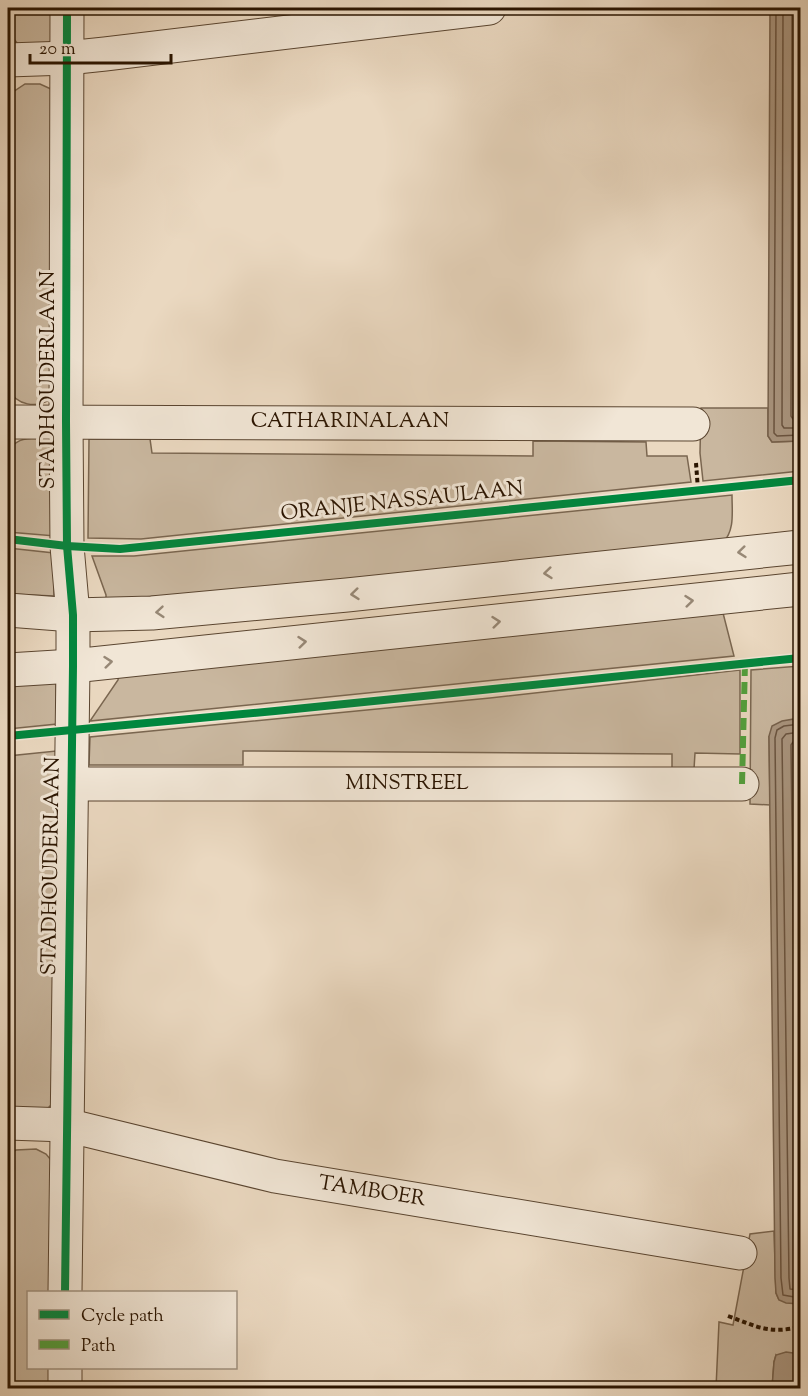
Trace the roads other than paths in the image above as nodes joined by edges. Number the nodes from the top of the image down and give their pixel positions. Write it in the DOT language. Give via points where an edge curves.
graph roads {
  1 [pos="67,8"];
  2 [pos="489,8"];
  3 [pos="67,58"];
  4 [pos="8,60"];
  5 [pos="66,421"];
  6 [pos="8,422"];
  7 [pos="693,424"];
  8 [pos="801,547"];
  9 [pos="801,589"];
  10 [pos="8,610"];
  11 [pos="73,615"];
  12 [pos="73,666"];
  13 [pos="8,670"];
  14 [pos="71,784"];
  15 [pos="742,784"];
  16 [pos="8,1123"];
  17 [pos="66,1125"];
  18 [pos="740,1253"];
  19 [pos="65,1291"];
  20 [pos="65,1369"];
  21 [pos="65,1389"];
  1 -- 3 [label="street, STADHOUDERLAAN"];
  2 -- 3 [label="street"];
  3 -- 4 [label="street"];
  3 -- 5 [label="street, STADHOUDERLAAN"];
  5 -- 6 [label="street, CATHARINALAAN"];
  5 -- 7 [label="street, CATHARINALAAN"];
  5 -- 11 [label="street, STADHOUDERLAAN" via="67,546"];
  8 -- 11 [label="street, one-way" via="347,595 152,613"];
  12 -- 9 [label="street, one-way"];
  10 -- 11 [label="street"];
  11 -- 12 [label="street, STADHOUDERLAAN"];
  12 -- 13 [label="street"];
  12 -- 14 [label="street, STADHOUDERLAAN"];
  14 -- 15 [label="street, MINSTREEL"];
  14 -- 17 [label="street, STADHOUDERLAAN"];
  16 -- 17 [label="street, TAMBOER"];
  17 -- 18 [label="street, TAMBOER" via="275,1176"];
  17 -- 19 [label="street, STADHOUDERLAAN"];
  20 -- 21 [label="street"];
}
